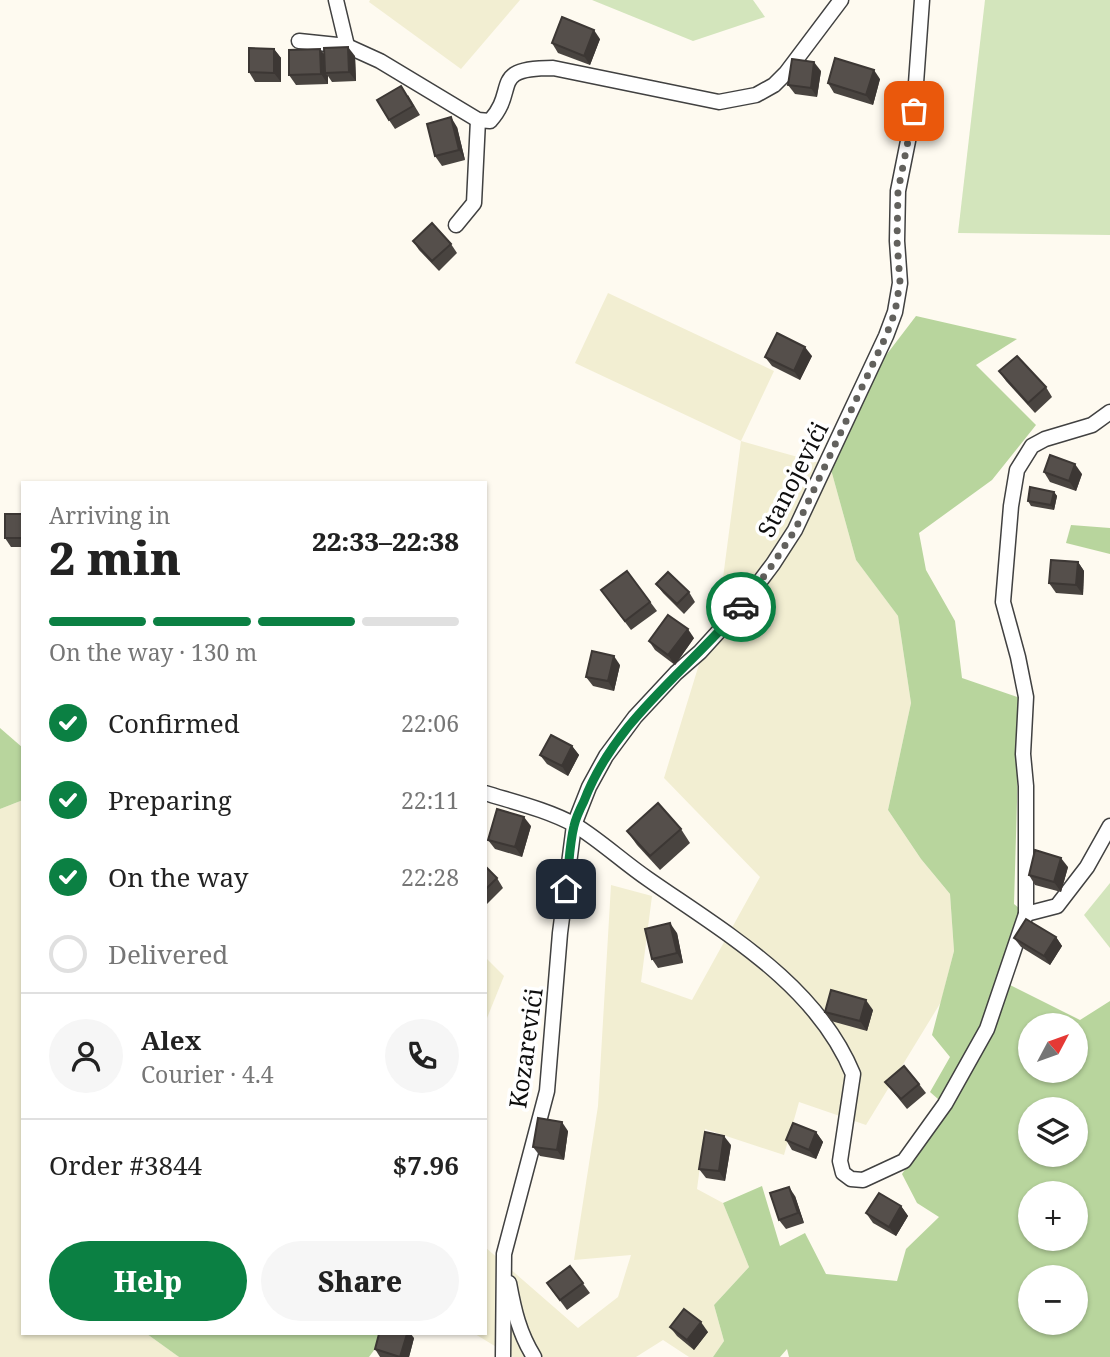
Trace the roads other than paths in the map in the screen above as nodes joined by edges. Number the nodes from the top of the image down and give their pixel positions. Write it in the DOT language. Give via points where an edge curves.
graph roads {
  1 [pos="336,0"];
  2 [pos="841,0"];
  3 [pos="922,0"];
  4 [pos="299,41"];
  5 [pos="347,46"];
  6 [pos="478,120"];
  7 [pos="456,225"];
  8 [pos="1110,412"];
  9 [pos="487,794"];
  10 [pos="574,825"];
  11 [pos="1110,826"];
  12 [pos="1026,914"];
  13 [pos="502,1273"];
  14 [pos="503,1357"];
  15 [pos="534,1357"];
  1 -- 5 [label="street"];
  2 -- 6 [label="street" via="786,73 756,95 719,102 553,68 525,68 507,83 496,115 490,121"];
  3 -- 10 [label="street, Stanojevići" via="914,111 898,191 900,282 886,336 795,530 740,608 635,717 606,756"];
  4 -- 5 [label="street"];
  5 -- 6 [label="street"];
  6 -- 7 [label="street" via="474,202"];
  8 -- 12 [label="street" via="1092,425 1032,446 1017,470 1003,602 1026,697"];
  9 -- 10 [label="street"];
  10 -- 12 [label="street" via="752,951 801,996 827,1029 853,1074 840,1161 843,1173 852,1179 863,1180 904,1161 945,1104 987,1029"];
  10 -- 13 [label="street, Kozarevići" via="547,1091 511,1218"];
  11 -- 12 [label="street" via="1057,906"];
  13 -- 14 [label="street, Kozarevići"];
  13 -- 15 [label="street" via="509,1281 523,1339"];
}
